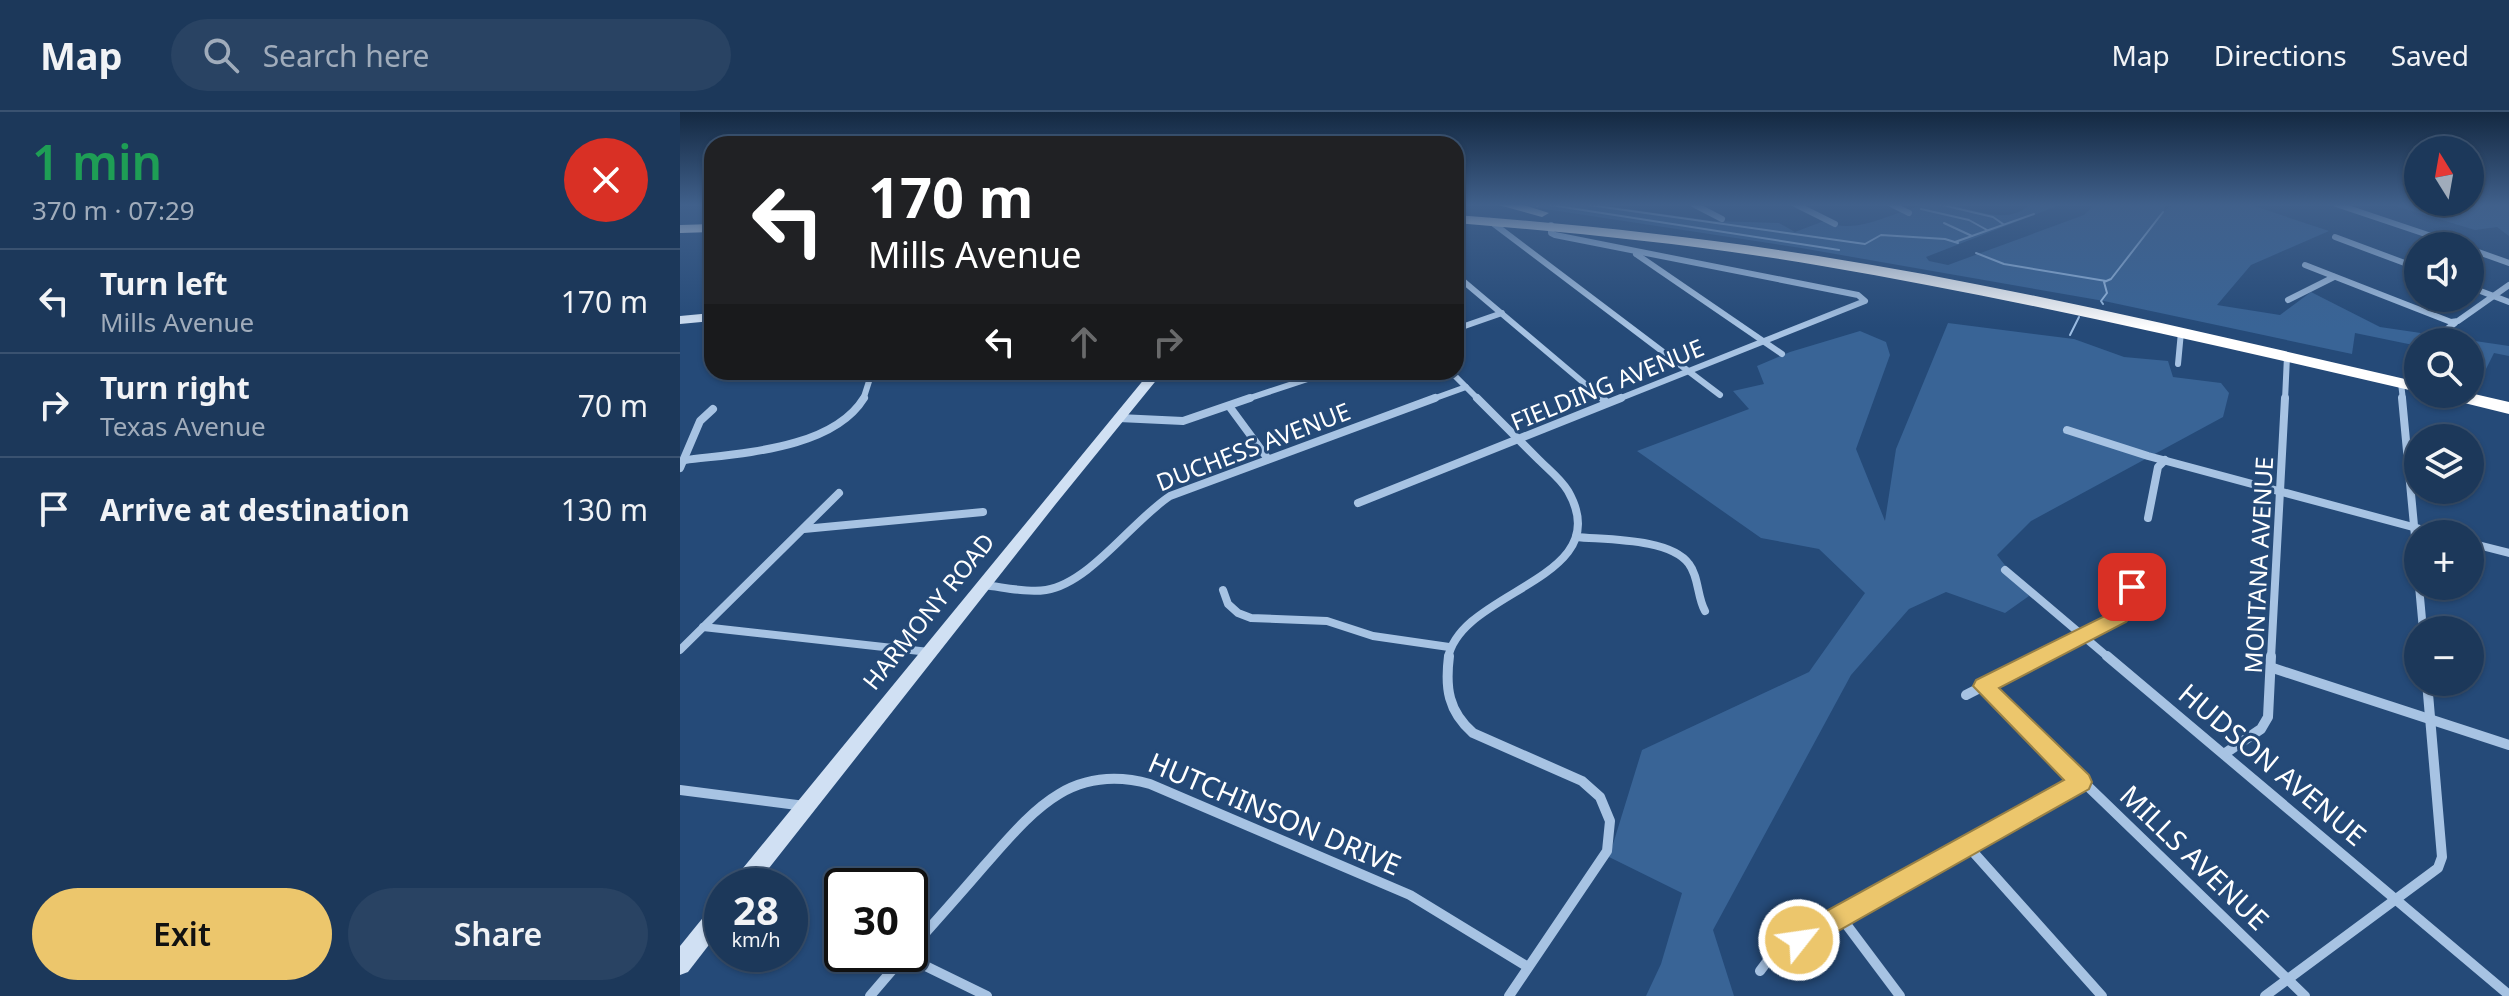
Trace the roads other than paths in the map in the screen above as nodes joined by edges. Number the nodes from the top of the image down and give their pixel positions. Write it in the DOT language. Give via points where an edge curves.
graph roads {
  1 [pos="1523,245"];
  2 [pos="1604,245"];
  3 [pos="1722,245"];
  4 [pos="1759,245"];
  5 [pos="2357,245"];
  6 [pos="1632,251"];
  7 [pos="2484,254"];
  8 [pos="2404,263"];
  9 [pos="2509,263"];
  10 [pos="2305,265"];
  11 [pos="2334,277"];
  12 [pos="1464,282"];
  13 [pos="2509,285"];
  14 [pos="2484,292"];
  15 [pos="2494,296"];
  16 [pos="2288,300"];
  17 [pos="2509,302"];
  18 [pos="1502,313"];
  19 [pos="704,318"];
  20 [pos="680,320"];
  21 [pos="2451,321"];
  22 [pos="1464,326"];
  23 [pos="2446,328"];
  24 [pos="2181,332"];
  25 [pos="1763,341"];
  26 [pos="1782,354"];
  27 [pos="2287,356"];
  28 [pos="2178,364"];
  29 [pos="1688,370"];
  30 [pos="869,380"];
  31 [pos="1150,380"];
  32 [pos="1305,380"];
  33 [pos="1459,380"];
  34 [pos="2404,381"];
  35 [pos="2404,381"];
  36 [pos="1466,387"];
  37 [pos="1720,395"];
  38 [pos="2484,395"];
  39 [pos="2509,400"];
  40 [pos="1606,402"];
  41 [pos="2484,402"];
  42 [pos="1229,406"];
  43 [pos="2413,408"];
  44 [pos="2509,408"];
  45 [pos="713,409"];
  46 [pos="1119,418"];
  47 [pos="2067,430"];
  48 [pos="1519,439"];
  49 [pos="1268,459"];
  50 [pos="2165,460"];
  51 [pos="682,464"];
  52 [pos="2282,491"];
  53 [pos="839,493"];
  54 [pos="1358,503"];
  55 [pos="983,512"];
  56 [pos="2148,518"];
  57 [pos="2415,520"];
  58 [pos="2404,524"];
  59 [pos="803,529"];
  60 [pos="1576,537"];
  61 [pos="2484,547"];
  62 [pos="2509,553"];
  63 [pos="2134,567"];
  64 [pos="2005,570"];
  65 [pos="982,584"];
  66 [pos="1223,590"];
  67 [pos="1705,611"];
  68 [pos="703,627"];
  69 [pos="2083,636"];
  70 [pos="1449,647"];
  71 [pos="680,650"];
  72 [pos="929,652"];
  73 [pos="2273,668"];
  74 [pos="1984,686"];
  75 [pos="1966,695"];
  76 [pos="2428,696"];
  77 [pos="2430,718"];
  78 [pos="2509,745"];
  79 [pos="2224,754"];
  80 [pos="2081,782"];
  81 [pos="680,790"];
  82 [pos="806,806"];
  83 [pos="1966,844"];
  84 [pos="756,868"];
  85 [pos="2396,900"];
  86 [pos="1840,916"];
  87 [pos="928,929"];
  88 [pos="704,934"];
  89 [pos="680,964"];
  90 [pos="928,964"];
  91 [pos="1528,967"];
  92 [pos="1760,971"];
  93 [pos="891,972"];
  94 [pos="2288,979"];
  95 [pos="2509,995"];
  96 [pos="870,996"];
  97 [pos="987,996"];
  98 [pos="1509,996"];
  99 [pos="1900,996"];
  100 [pos="2102,996"];
  101 [pos="2265,996"];
  102 [pos="2305,996"];
  1 -- 29 [label="street"];
  2 -- 6 [label="street"];
  3 -- 24 [label="highway"];
  4 -- 34 [label="highway" via="1972,284"];
  5 -- 8 [label="street"];
  6 -- 25 [label="street"];
  6 -- 25 [label="street, FIELDING AVENUE" via="1865,301"];
  7 -- 9 [label="street"];
  10 -- 11 [label="street"];
  11 -- 16 [label="street"];
  11 -- 21 [label="street"];
  12 -- 18 [label="street"];
  13 -- 15 [label="street"];
  14 -- 15 [label="street"];
  15 -- 17 [label="street"];
  15 -- 21 [label="street"];
  18 -- 22 [label="street"];
  18 -- 40 [label="street"];
  19 -- 20 [label="street"];
  21 -- 23 [label="street"];
  24 -- 27 [label="highway"];
  24 -- 28 [label="street"];
  25 -- 26 [label="street"];
  25 -- 29 [label="street, FIELDING AVENUE"];
  27 -- 35 [label="highway"];
  27 -- 52 [label="street, MONTANA AVENUE"];
  29 -- 37 [label="street"];
  29 -- 40 [label="street, FIELDING AVENUE"];
  30 -- 51 [label="street" via="859,407 821,433"];
  31 -- 46 [label="street, HARMONY ROAD"];
  32 -- 42 [label="street"];
  33 -- 36 [label="street"];
  36 -- 48 [label="street"];
  36 -- 49 [label="street, DUCHESS AVENUE"];
  38 -- 39 [label="highway"];
  40 -- 48 [label="street, FIELDING AVENUE"];
  41 -- 44 [label="highway"];
  42 -- 46 [label="street" via="1174,422"];
  42 -- 49 [label="street"];
  43 -- 57 [label="street"];
  45 -- 51 [label="street" via="700,421"];
  46 -- 65 [label="street, HARMONY ROAD"];
  47 -- 50 [label="street"];
  48 -- 54 [label="street, FIELDING AVENUE"];
  48 -- 60 [label="street" via="1567,490 1575,507"];
  49 -- 65 [label="street, DUCHESS AVENUE" via="1162,501 1062,585 1038,590"];
  50 -- 52 [label="street"];
  50 -- 56 [label="street" via="2158,467"];
  52 -- 58 [label="street"];
  52 -- 73 [label="street, MONTANA AVENUE"];
  53 -- 59 [label="street"];
  55 -- 59 [label="street"];
  59 -- 68 [label="street"];
  60 -- 67 [label="street" via="1659,547 1682,556 1693,569 1695,593"];
  60 -- 70 [label="street" via="1551,572 1476,616"];
  61 -- 62 [label="street"];
  63 -- 69 [label="street" via="2125,613"];
  64 -- 69 [label="street, HUDSON AVENUE"];
  65 -- 72 [label="street, HARMONY ROAD"];
  66 -- 70 [label="street" via="1231,607 1248,617 1319,620 1364,635"];
  68 -- 71 [label="street"];
  68 -- 72 [label="street"];
  69 -- 74 [label="street"];
  69 -- 79 [label="street, HUDSON AVENUE"];
  70 -- 91 [label="street" via="1446,695 1461,723 1582,781 1600,797 1610,821 1607,851"];
  72 -- 82 [label="street, HARMONY ROAD"];
  73 -- 77 [label="street"];
  73 -- 79 [label="street, MONTANA AVENUE" via="2266,723"];
  74 -- 75 [label="street"];
  74 -- 80 [label="street, MILLS AVENUE"];
  76 -- 77 [label="street"];
  77 -- 78 [label="street"];
  77 -- 85 [label="street" via="2442,857 2438,868"];
  79 -- 85 [label="street, HUDSON AVENUE"];
  80 -- 83 [label="street"];
  80 -- 94 [label="street, MILLS AVENUE"];
  81 -- 82 [label="street"];
  82 -- 84 [label="street, HARMONY ROAD"];
  83 -- 86 [label="street"];
  83 -- 100 [label="street"];
  85 -- 94 [label="street"];
  85 -- 95 [label="street, HUDSON AVENUE"];
  86 -- 92 [label="street" via="1772,955"];
  86 -- 99 [label="street"];
  87 -- 91 [label="street, HUTCHINSON DRIVE" via="1034,810 1080,783 1120,777 1150,784 1410,895"];
  88 -- 89 [label="street"];
  90 -- 97 [label="street"];
  91 -- 98 [label="street"];
  93 -- 96 [label="street, HUTCHINSON DRIVE"];
  94 -- 101 [label="street"];
  94 -- 102 [label="street, MILLS AVENUE"];
}
